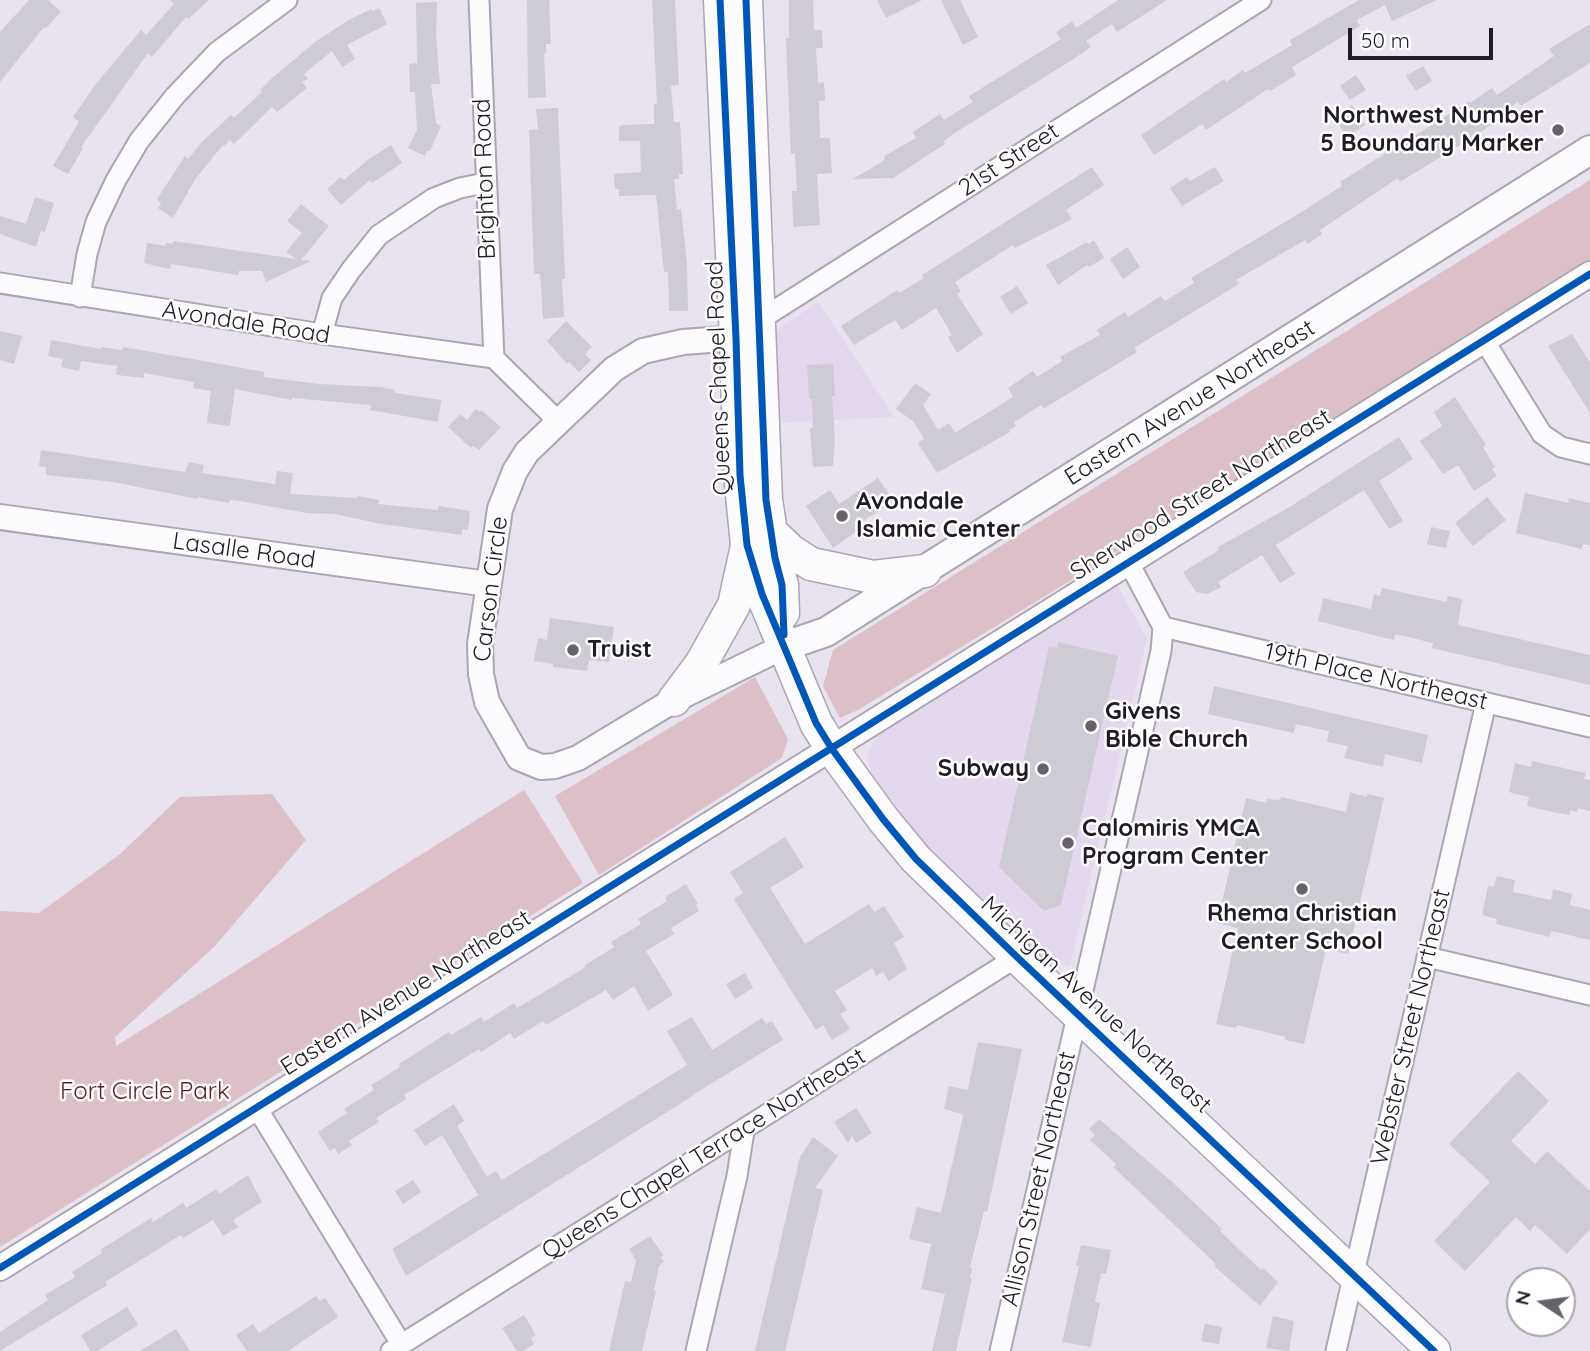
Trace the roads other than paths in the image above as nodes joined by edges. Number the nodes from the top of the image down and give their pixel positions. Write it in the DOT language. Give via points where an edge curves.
graph roads {
  1 [pos="287,0"];
  2 [pos="479,0"];
  3 [pos="720,0"];
  4 [pos="746,0"];
  5 [pos="1261,0"];
  6 [pos="1590,150"];
  7 [pos="485,183"];
  8 [pos="1590,274"];
  9 [pos="0,283"];
  10 [pos="80,298"];
  11 [pos="747,329"];
  12 [pos="322,334"];
  13 [pos="1485,340"];
  14 [pos="494,358"];
  15 [pos="558,421"];
  16 [pos="1590,454"];
  17 [pos="0,517"];
  18 [pos="758,537"];
  19 [pos="1129,563"];
  20 [pos="925,571"];
  21 [pos="488,584"];
  22 [pos="1163,627"];
  23 [pos="785,646"];
  24 [pos="674,700"];
  25 [pos="1486,703"];
  26 [pos="1590,727"];
  27 [pos="832,749"];
  28 [pos="1017,957"];
  29 [pos="1427,957"];
  30 [pos="1590,995"];
  31 [pos="1077,1014"];
  32 [pos="257,1108"];
  33 [pos="744,1131"];
  34 [pos="0,1268"];
  35 [pos="1353,1276"];
  36 [pos="396,1349"];
  37 [pos="696,1351"];
  38 [pos="1000,1351"];
  39 [pos="1336,1351"];
  40 [pos="1434,1351"];
  1 -- 10 [label="street" via="217,52 139,141 96,222"];
  2 -- 7 [label="street, Brighton Road"];
  3 -- 11 [label="main road, Queens Chapel Road"];
  4 -- 11 [label="main road, Queens Chapel Road"];
  5 -- 11 [label="street, 21st Street"];
  6 -- 20 [label="main road, Eastern Avenue Northeast"];
  7 -- 12 [label="street" via="434,198 379,234 332,298"];
  7 -- 14 [label="street, Brighton Road"];
  8 -- 13 [label="street, Sherwood Street Northeast"];
  9 -- 10 [label="street, Avondale Road"];
  10 -- 12 [label="street, Avondale Road"];
  11 -- 15 [label="street, Carson Circle" via="643,351 614,369"];
  11 -- 18 [label="main road, Queens Chapel Road" via="740,475"];
  12 -- 14 [label="street, Avondale Road"];
  13 -- 16 [label="street" via="1542,434 1561,447"];
  13 -- 19 [label="street, Sherwood Street Northeast"];
  14 -- 15 [label="street"];
  15 -- 21 [label="street, Carson Circle" via="527,452 506,489"];
  17 -- 21 [label="street, Lasalle Road"];
  18 -- 20 [label="main road" via="811,564 873,577"];
  18 -- 23 [label="main road, Queens Chapel Road" via="762,594"];
  18 -- 24 [label="main road" via="734,605 701,664"];
  19 -- 22 [label="street"];
  19 -- 27 [label="street, Sherwood Street Northeast"];
  20 -- 23 [label="main road, Eastern Avenue Northeast" via="826,632"];
  21 -- 24 [label="street, Carson Circle" via="481,674 487,702 519,758 541,767 578,758"];
  22 -- 25 [label="street, 19th Place Northeast"];
  22 -- 31 [label="street, Allison Street Northeast"];
  23 -- 24 [label="street, Carson Circle"];
  23 -- 27 [label="main road, Michigan Avenue Northeast" via="807,705"];
  25 -- 26 [label="street, 19th Place Northeast"];
  25 -- 29 [label="street, Webster Street Northeast"];
  27 -- 28 [label="main road, Michigan Avenue Northeast" via="916,859"];
  27 -- 32 [label="street, Eastern Avenue Northeast"];
  28 -- 31 [label="main road, Michigan Avenue Northeast"];
  28 -- 33 [label="street, Queens Chapel Terrace Northeast"];
  29 -- 30 [label="street"];
  29 -- 35 [label="street, Webster Street Northeast"];
  31 -- 35 [label="main road, Michigan Avenue Northeast"];
  31 -- 38 [label="street, Allison Street Northeast"];
  32 -- 34 [label="street, Eastern Avenue Northeast"];
  32 -- 36 [label="street" via="395,1334"];
  33 -- 36 [label="street, Queens Chapel Terrace Northeast"];
  33 -- 37 [label="street"];
  35 -- 39 [label="street, Webster Street Northeast"];
  35 -- 40 [label="main road, Michigan Avenue Northeast"];
}
